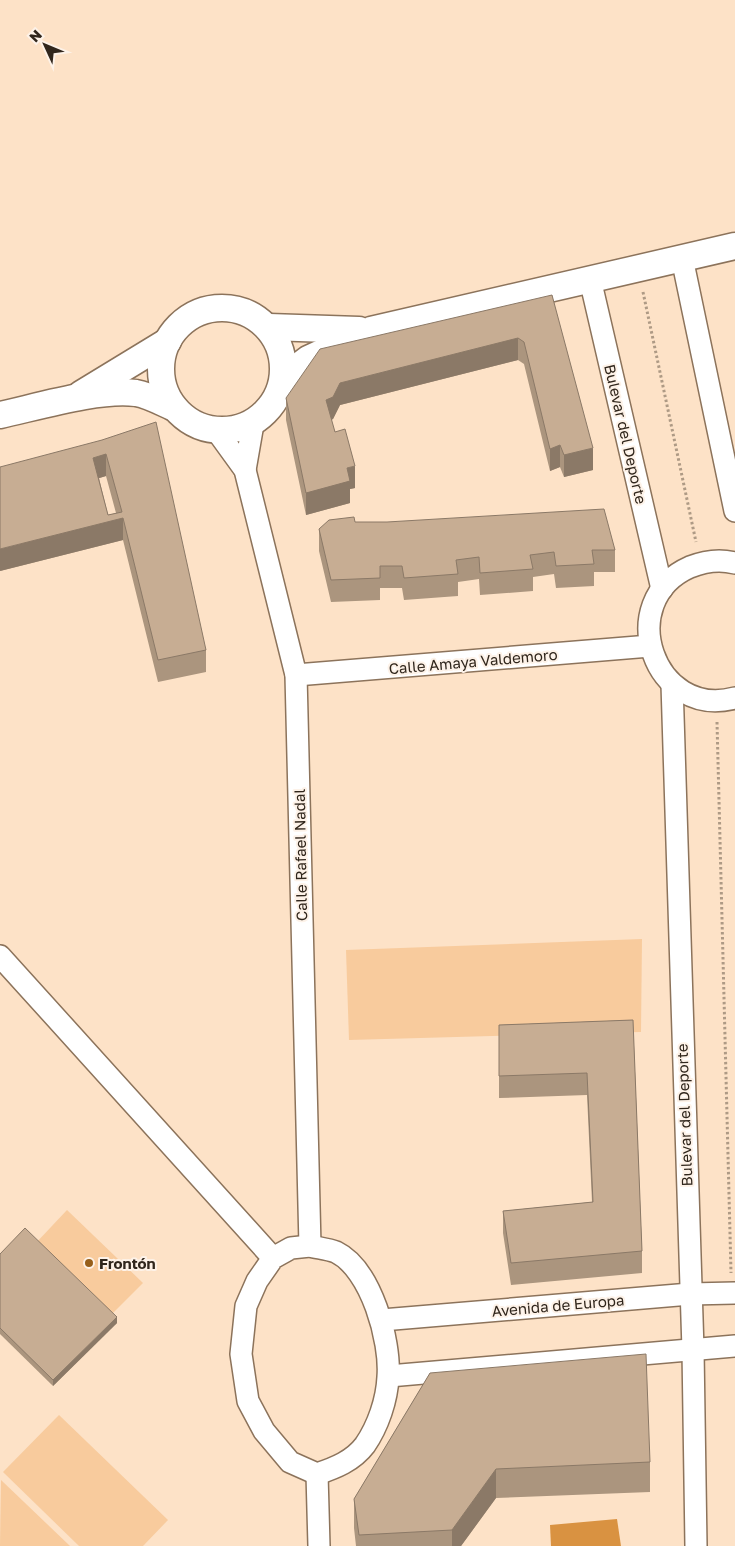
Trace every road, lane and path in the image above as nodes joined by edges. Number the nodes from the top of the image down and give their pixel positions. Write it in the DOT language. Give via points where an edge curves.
graph roads {
  1 [pos="735,246"];
  2 [pos="682,258"];
  3 [pos="590,279"];
  4 [pos="642,288"];
  5 [pos="270,328"];
  6 [pos="371,330"];
  7 [pos="168,342"];
  8 [pos="283,378"];
  9 [pos="76,398"];
  10 [pos="172,407"];
  11 [pos="0,415"];
  12 [pos="253,424"];
  13 [pos="216,430"];
  14 [pos="246,470"];
  15 [pos="735,511"];
  16 [pos="700,563"];
  17 [pos="735,563"];
  18 [pos="662,589"];
  19 [pos="650,646"];
  20 [pos="296,675"];
  21 [pos="672,684"];
  22 [pos="735,698"];
  23 [pos="717,713"];
  24 [pos="0,956"];
  25 [pos="310,1246"];
  26 [pos="273,1258"];
  27 [pos="733,1284"];
  28 [pos="690,1294"];
  29 [pos="382,1320"];
  30 [pos="735,1346"];
  31 [pos="693,1350"];
  32 [pos="388,1376"];
  33 [pos="317,1474"];
  34 [pos="319,1546"];
  35 [pos="696,1546"];
  1 -- 2 [label="street"];
  2 -- 3 [label="street"];
  2 -- 15 [label="street"];
  3 -- 6 [label="street"];
  3 -- 18 [label="street, Bulevar del Deporte"];
  4 -- 16 [label="path"];
  5 -- 6 [label="street"];
  5 -- 7 [label="street" via="254,315 235,309 215,308 196,314 180,325"];
  5 -- 8 [label="street" via="280,344"];
  6 -- 8 [label="street" via="321,352"];
  7 -- 9 [label="street"];
  7 -- 10 [label="street" via="162,358 161,375 164,392"];
  8 -- 12 [label="street" via="276,399"];
  9 -- 10 [label="street" via="138,394"];
  9 -- 11 [label="street"];
  10 -- 13 [label="street" via="195,424"];
  12 -- 13 [label="street"];
  12 -- 14 [label="street, Calle Rafael Nadal"];
  13 -- 14 [label="street, Calle Rafael Nadal"];
  14 -- 20 [label="street, Calle Rafael Nadal"];
  16 -- 17 [label="street" via="724,560"];
  16 -- 18 [label="street" via="679,572"];
  18 -- 19 [label="street" via="652,606 648,626"];
  19 -- 20 [label="street, Calle Amaya Valdemoro"];
  19 -- 21 [label="street" via="658,667"];
  20 -- 25 [label="street, Calle Rafael Nadal"];
  21 -- 22 [label="street" via="688,694 708,700"];
  21 -- 28 [label="street, Bulevar del Deporte"];
  23 -- 27 [label="path"];
  24 -- 26 [label="street"];
  25 -- 26 [label="street" via="291,1248"];
  25 -- 29 [label="street" via="336,1252 354,1267"];
  26 -- 33 [label="street" via="257,1281 246,1306 241,1354 248,1401 264,1431 290,1462"];
  27 -- 28 [label="street, Avenida de Europa"];
  28 -- 29 [label="street, Avenida de Europa"];
  28 -- 31 [label="street, Bulevar del Deporte"];
  29 -- 32 [label="street"];
  30 -- 31 [label="street"];
  31 -- 32 [label="street"];
  31 -- 35 [label="street, Bulevar del Deporte"];
  32 -- 33 [label="street" via="380,1415 364,1446 341,1466"];
  33 -- 34 [label="street"];
}
